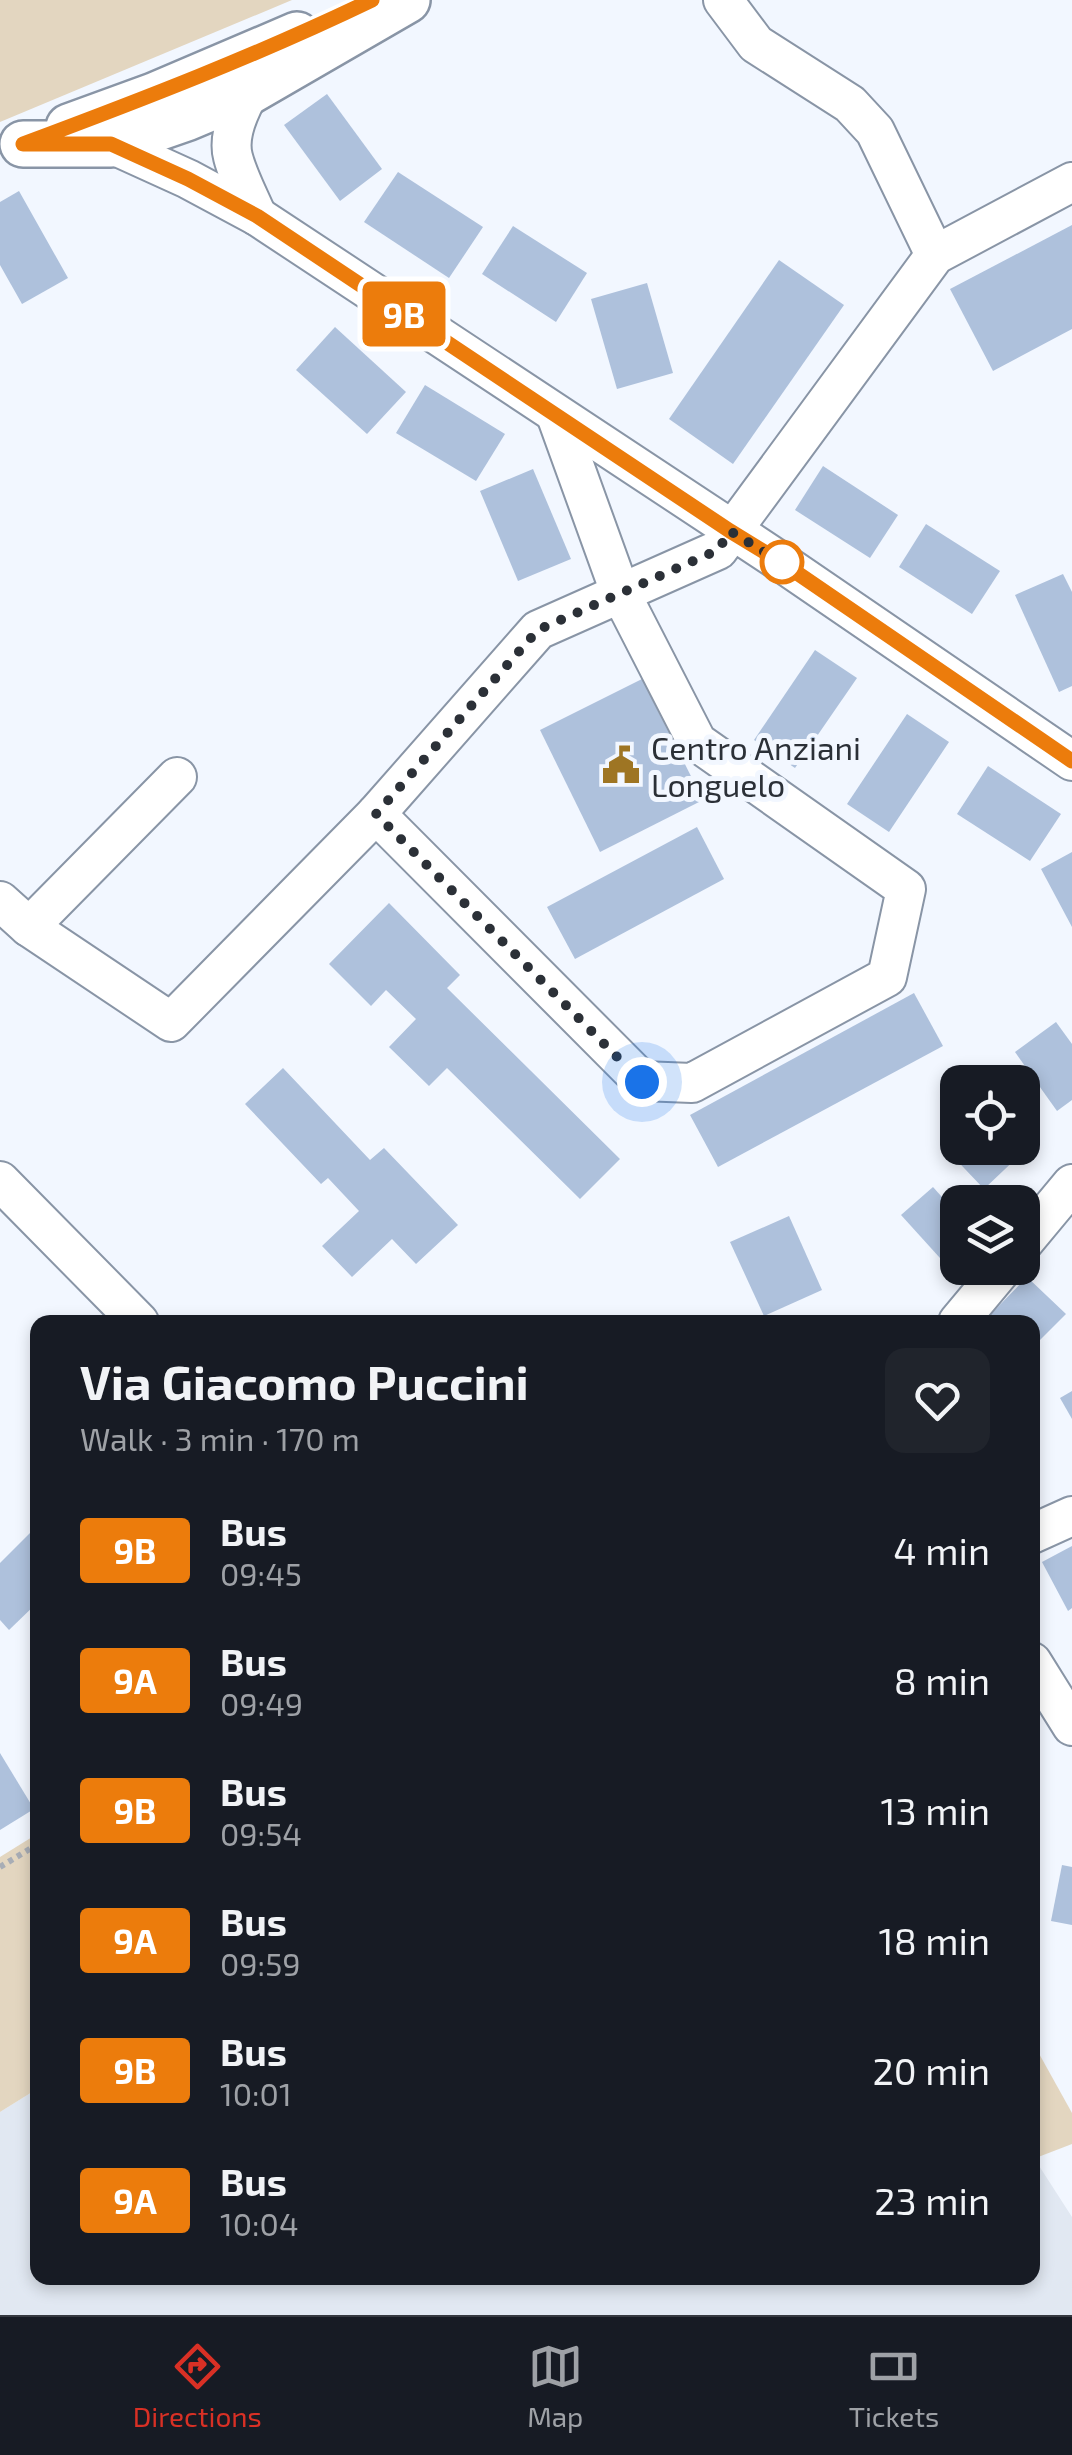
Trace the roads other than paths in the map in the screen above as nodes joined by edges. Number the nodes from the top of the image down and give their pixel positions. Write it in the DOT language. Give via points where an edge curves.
graph roads {
  1 [pos="406,0"];
  2 [pos="723,0"];
  3 [pos="353,9"];
  4 [pos="248,92"];
  5 [pos="111,144"];
  6 [pos="12,150"];
  7 [pos="1072,182"];
  8 [pos="257,216"];
  9 [pos="935,254"];
  10 [pos="556,415"];
  11 [pos="730,531"];
  12 [pos="620,592"];
  13 [pos="1068,750"];
  14 [pos="176,777"];
  15 [pos="376,814"];
  16 [pos="0,901"];
  17 [pos="29,926"];
  18 [pos="0,1182"];
  19 [pos="1072,1184"];
  20 [pos="1040,1222"];
  21 [pos="990,1285"];
  22 [pos="132,1315"];
  23 [pos="964,1315"];
  24 [pos="1072,1516"];
  25 [pos="1040,1530"];
  26 [pos="1040,1675"];
  27 [pos="1072,1726"];
  1 -- 4 [label="street"];
  2 -- 9 [label="street" via="756,44 850,104 874,131"];
  3 -- 4 [label="street" via="269,62"];
  3 -- 6 [label="street"];
  4 -- 5 [label="street"];
  4 -- 8 [label="street" via="232,154"];
  5 -- 6 [label="street"];
  5 -- 8 [label="street"];
  7 -- 9 [label="street"];
  8 -- 10 [label="street"];
  9 -- 11 [label="street"];
  10 -- 11 [label="street"];
  10 -- 12 [label="street"];
  11 -- 12 [label="street" via="718,550"];
  11 -- 13 [label="street"];
  12 -- 15 [label="street" via="538,630"];
  12 -- 15 [label="street" via="698,742 906,889 887,977 692,1083 642,1082"];
  14 -- 17 [label="street"];
  15 -- 17 [label="street" via="171,1022"];
  16 -- 17 [label="street"];
  18 -- 22 [label="street"];
  19 -- 20 [label="street"];
  21 -- 23 [label="street"];
  24 -- 25 [label="street"];
  26 -- 27 [label="street"];
}
